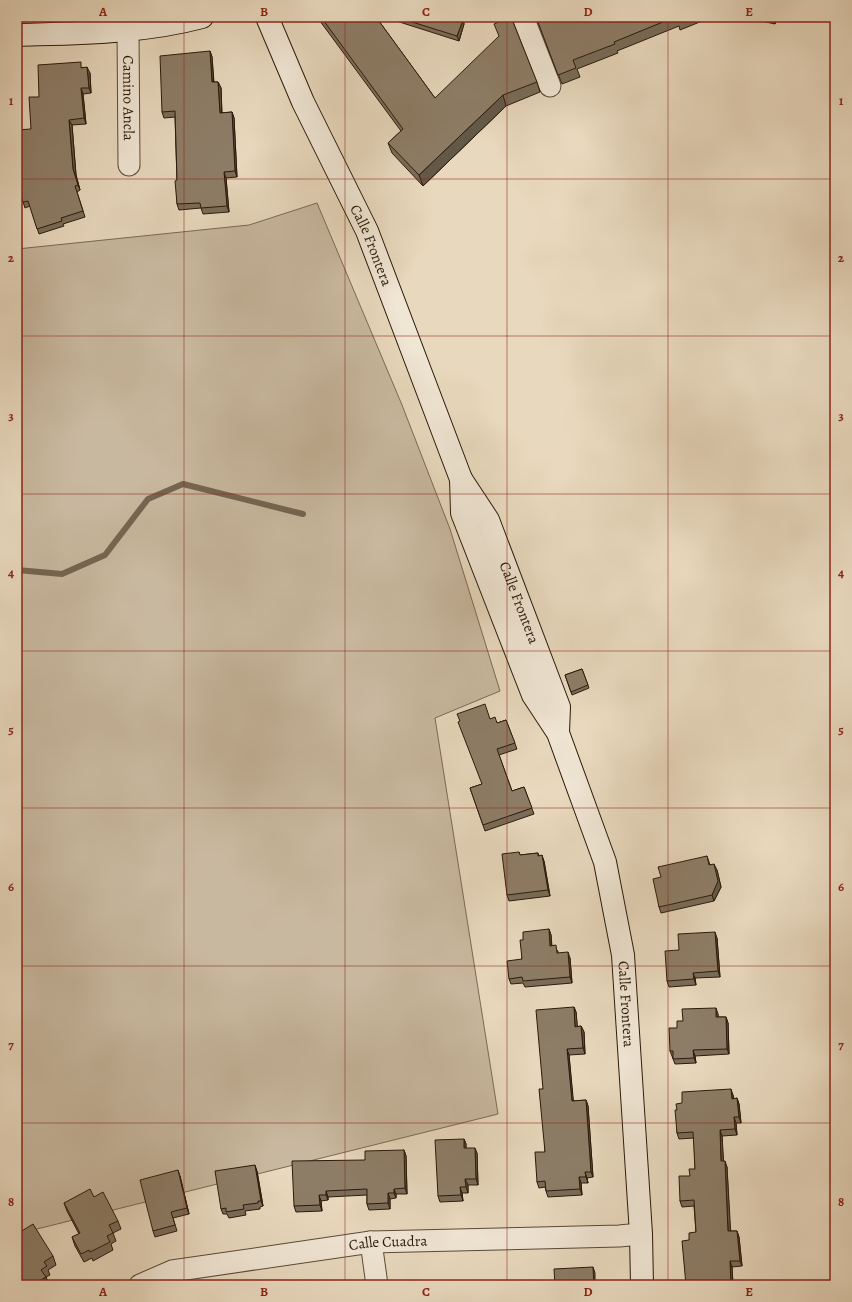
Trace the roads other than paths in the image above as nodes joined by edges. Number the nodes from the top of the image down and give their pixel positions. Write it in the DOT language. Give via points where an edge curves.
graph roads {
  1 [pos="202,17"];
  2 [pos="267,17"];
  3 [pos="523,17"];
  4 [pos="128,30"];
  5 [pos="17,35"];
  6 [pos="550,86"];
  7 [pos="129,165"];
  8 [pos="641,1234"];
  9 [pos="371,1242"];
  10 [pos="140,1285"];
  11 [pos="377,1285"];
  12 [pos="642,1285"];
  1 -- 4 [label="street" via="180,23"];
  2 -- 8 [label="street, Calle Frontera" via="302,102 367,231 461,479 488,520 559,707 558,733 605,862 623,955"];
  3 -- 6 [label="street"];
  4 -- 5 [label="street"];
  4 -- 7 [label="street, Camino Ancla"];
  8 -- 9 [label="street, Calle Cuadra"];
  8 -- 12 [label="street, Calle Frontera"];
  9 -- 10 [label="street, Calle Cuadra" via="172,1271"];
  9 -- 11 [label="street"];
}
